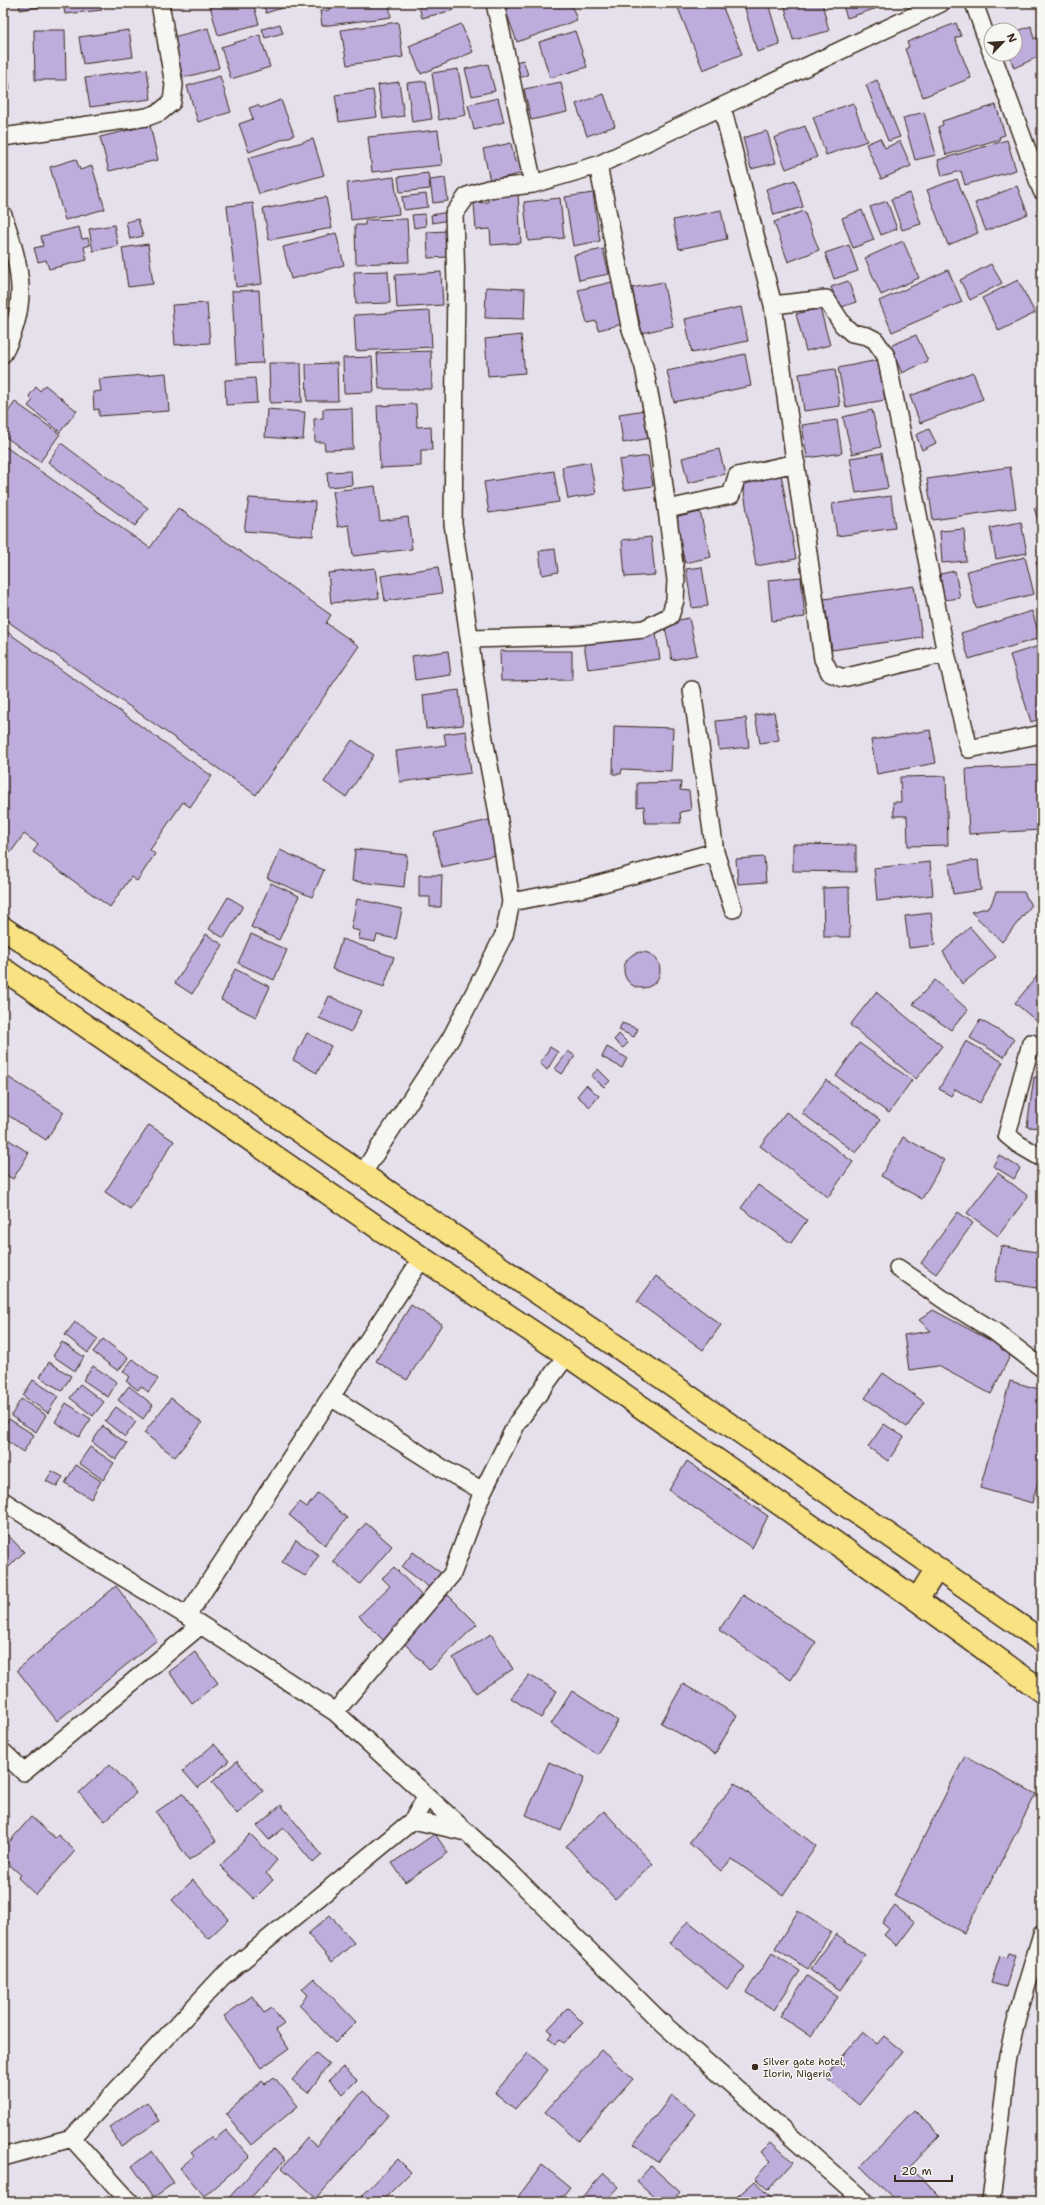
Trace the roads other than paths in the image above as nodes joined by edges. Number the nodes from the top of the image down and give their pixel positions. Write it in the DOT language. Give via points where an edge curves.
graph roads {
  1 [pos="160,3"];
  2 [pos="495,3"];
  3 [pos="941,3"];
  4 [pos="974,3"];
  5 [pos="983,28"];
  6 [pos="995,62"];
  7 [pos="722,107"];
  8 [pos="3,137"];
  9 [pos="598,165"];
  10 [pos="533,184"];
  11 [pos="1042,191"];
  12 [pos="3,215"];
  13 [pos="773,305"];
  14 [pos="3,354"];
  15 [pos="796,463"];
  16 [pos="668,509"];
  17 [pos="471,639"];
  18 [pos="946,653"];
  19 [pos="692,690"];
  20 [pos="1042,734"];
  21 [pos="715,852"];
  22 [pos="512,902"];
  23 [pos="733,909"];
  24 [pos="3,928"];
  25 [pos="48,959"];
  26 [pos="3,970"];
  27 [pos="30,988"];
  28 [pos="1031,1043"];
  29 [pos="318,1145"];
  30 [pos="1042,1158"];
  31 [pos="298,1172"];
  32 [pos="362,1174"];
  33 [pos="422,1258"];
  34 [pos="898,1268"];
  35 [pos="567,1355"];
  36 [pos="1042,1368"];
  37 [pos="331,1397"];
  38 [pos="483,1491"];
  39 [pos="3,1501"];
  40 [pos="937,1568"];
  41 [pos="917,1600"];
  42 [pos="194,1620"];
  43 [pos="1042,1641"];
  44 [pos="1042,1691"];
  45 [pos="335,1712"];
  46 [pos="3,1752"];
  47 [pos="427,1796"];
  48 [pos="413,1820"];
  49 [pos="467,1832"];
  50 [pos="1042,1934"];
  51 [pos="72,2138"];
  52 [pos="3,2157"];
  53 [pos="130,2202"];
  54 [pos="865,2202"];
  55 [pos="991,2202"];
  1 -- 8 [label="street" via="174,85 172,102 160,112 147,117"];
  2 -- 10 [label="street"];
  3 -- 7 [label="street"];
  4 -- 5 [label="street"];
  6 -- 11 [label="street"];
  7 -- 9 [label="street"];
  7 -- 13 [label="street"];
  9 -- 10 [label="street"];
  9 -- 16 [label="street" via="630,326 644,367"];
  10 -- 17 [label="street" via="488,189 467,196 454,214 456,284 453,523"];
  12 -- 14 [label="street" via="14,245 21,277 17,322"];
  13 -- 15 [label="street"];
  13 -- 18 [label="street" via="826,299 842,325 852,333 875,340 886,356"];
  15 -- 16 [label="street" via="737,476 731,495"];
  15 -- 18 [label="street" via="823,659 830,673 843,678"];
  16 -- 17 [label="street" via="676,580 675,600 670,616 644,629 575,636"];
  17 -- 22 [label="street" via="481,723"];
  18 -- 20 [label="street" via="969,750"];
  19 -- 21 [label="street"];
  21 -- 22 [label="street" via="585,888"];
  21 -- 23 [label="street"];
  22 -- 32 [label="street" via="504,935 451,1038"];
  24 -- 25 [label="main road"];
  25 -- 27 [label="main road"];
  25 -- 29 [label="main road"];
  26 -- 27 [label="main road"];
  27 -- 31 [label="main road"];
  28 -- 30 [label="street" via="1007,1135"];
  29 -- 31 [label="main road"];
  29 -- 32 [label="main road"];
  31 -- 33 [label="main road"];
  32 -- 40 [label="main road"];
  33 -- 35 [label="main road"];
  33 -- 37 [label="street"];
  34 -- 36 [label="street" via="994,1331"];
  35 -- 38 [label="street" via="517,1423"];
  35 -- 41 [label="main road"];
  37 -- 38 [label="street" via="445,1470"];
  37 -- 42 [label="street"];
  38 -- 45 [label="street" via="452,1574"];
  39 -- 42 [label="street"];
  40 -- 41 [label="main road"];
  40 -- 43 [label="main road"];
  41 -- 44 [label="main road"];
  42 -- 45 [label="street"];
  42 -- 46 [label="street" via="24,1772"];
  45 -- 47 [label="street"];
  47 -- 48 [label="street"];
  47 -- 49 [label="street"];
  48 -- 49 [label="street"];
  48 -- 51 [label="street" via="222,1977"];
  49 -- 54 [label="street" via="662,2023"];
  50 -- 55 [label="street" via="1008,2055"];
  51 -- 52 [label="street"];
  51 -- 53 [label="street"];
}
